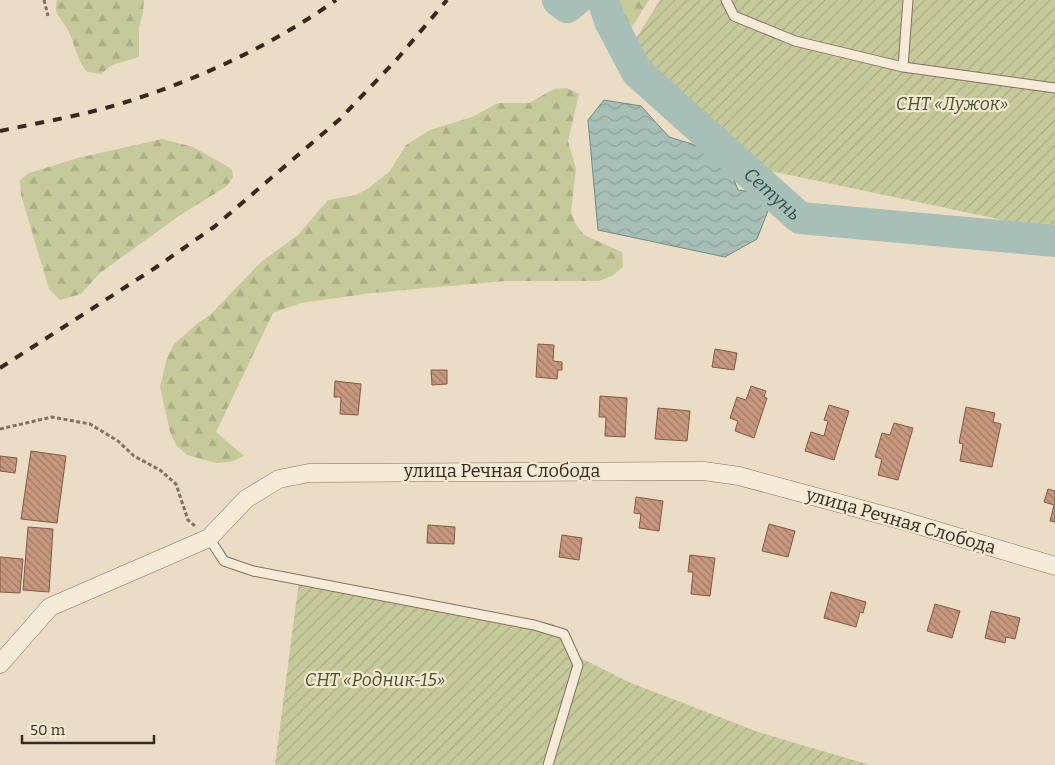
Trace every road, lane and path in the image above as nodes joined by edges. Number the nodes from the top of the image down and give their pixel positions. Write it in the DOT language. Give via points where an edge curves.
graph roads {
  1 [pos="44,0"];
  2 [pos="726,0"];
  3 [pos="908,0"];
  4 [pos="48,16"];
  5 [pos="903,67"];
  6 [pos="1055,88"];
  7 [pos="0,429"];
  8 [pos="209,538"];
  9 [pos="1055,566"];
  10 [pos="0,664"];
  11 [pos="548,765"];
  1 -- 4 [label="path"];
  2 -- 5 [label="lane" via="734,16 795,41"];
  3 -- 5 [label="lane"];
  5 -- 6 [label="lane"];
  7 -- 8 [label="path" via="52,416 90,424 176,484 188,520"];
  8 -- 9 [label="street, улица Речная Слобода" via="246,499 279,479 309,473 704,471 739,476"];
  8 -- 10 [label="street, улица Речная Слобода" via="50,607"];
  8 -- 11 [label="lane" via="224,561 253,571 534,625 564,634 578,666"];
}
